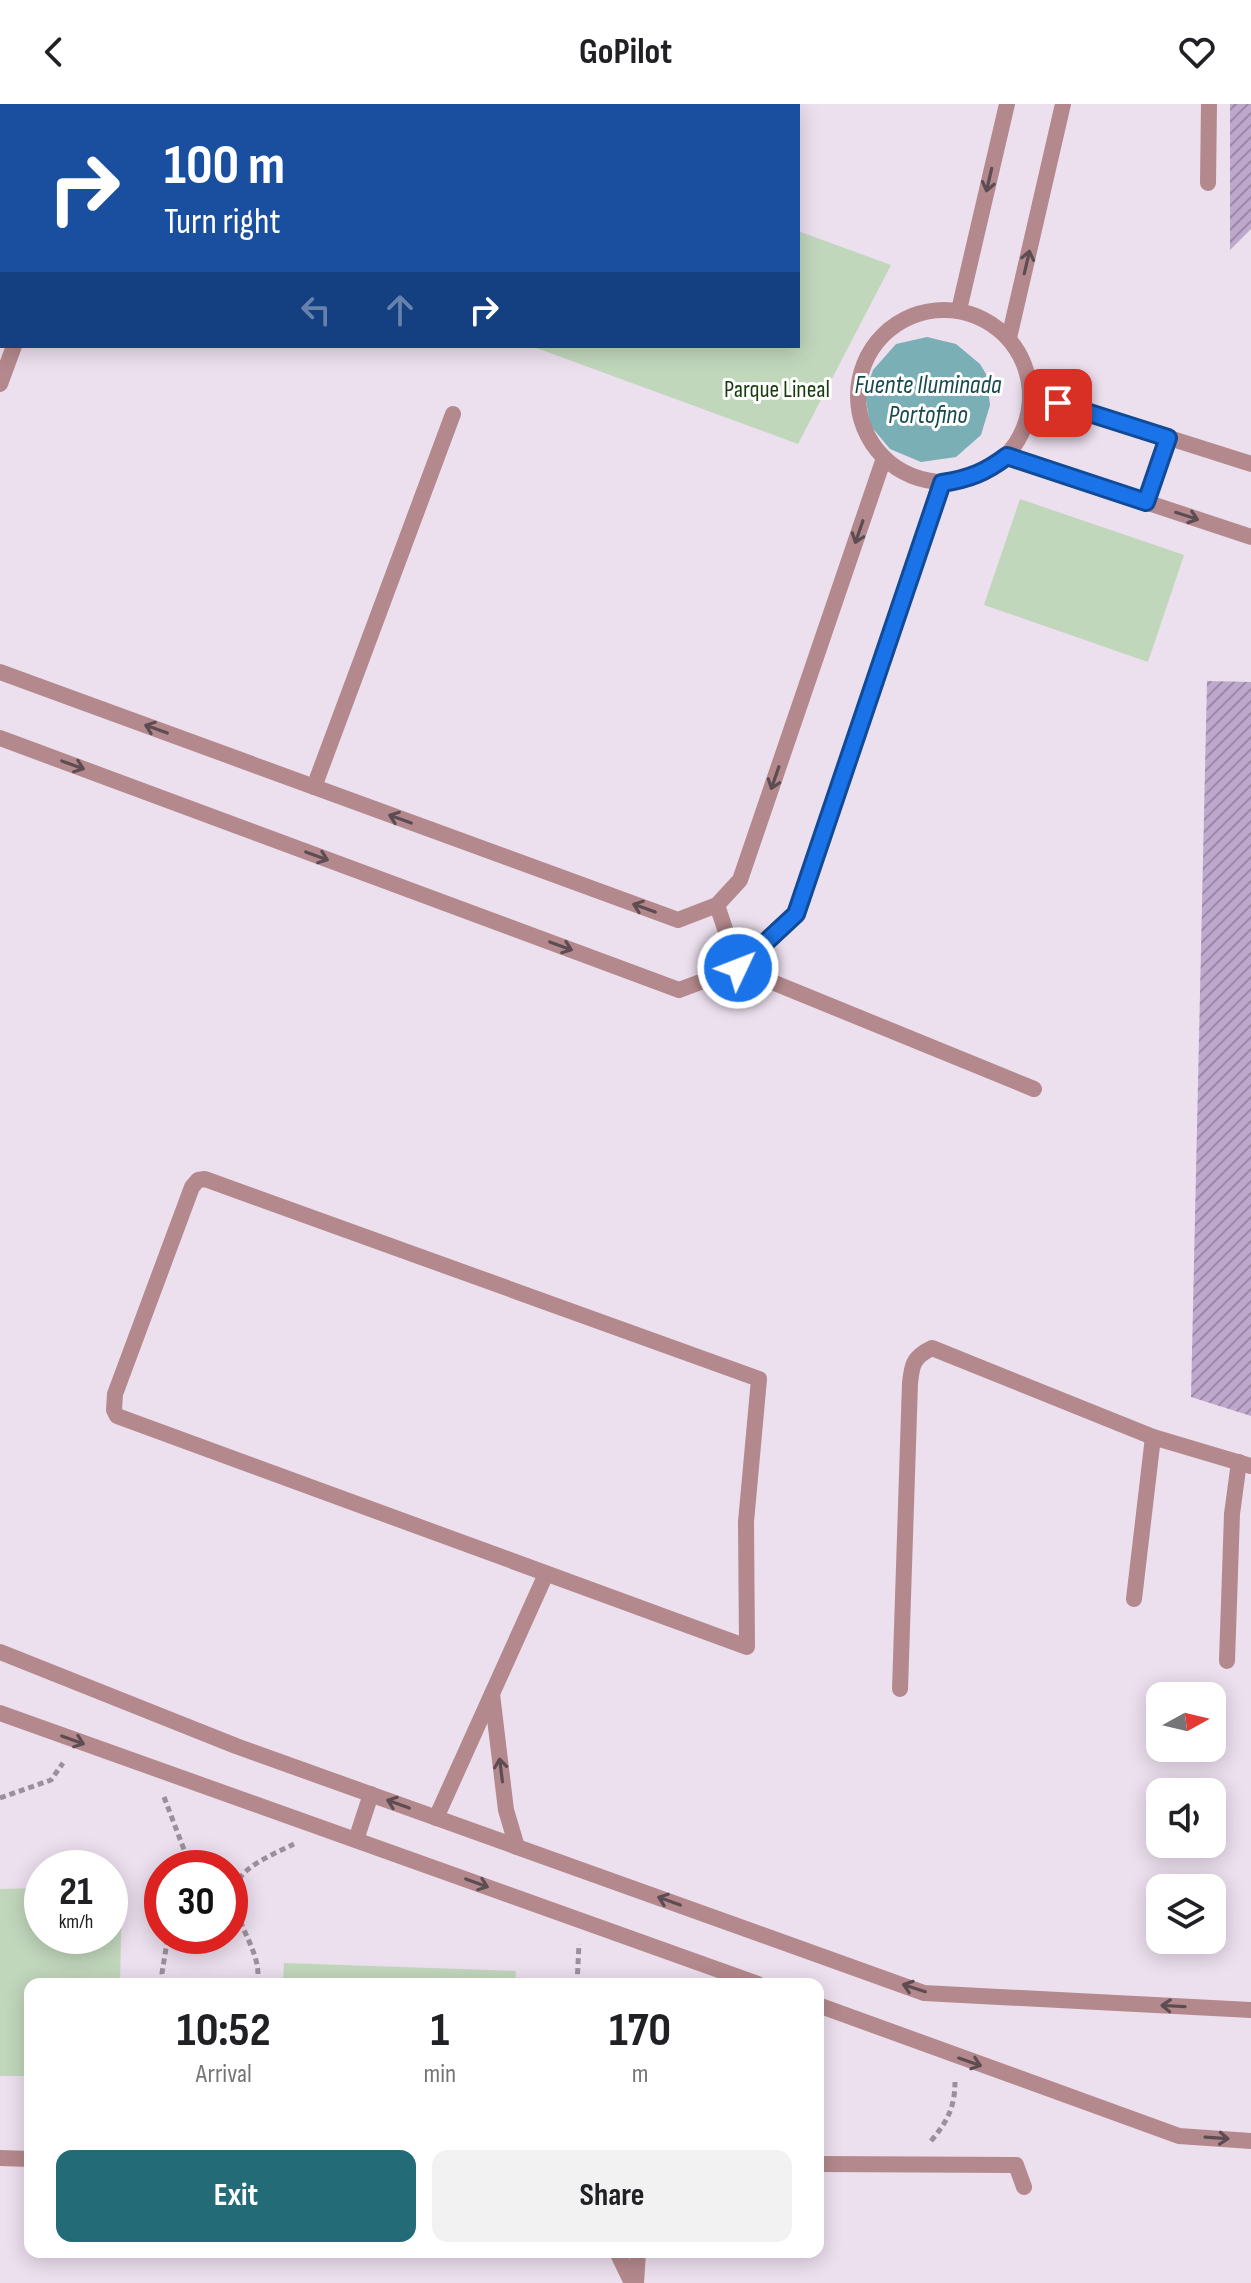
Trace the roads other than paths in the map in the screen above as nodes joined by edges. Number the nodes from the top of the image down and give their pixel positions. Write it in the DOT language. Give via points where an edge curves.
graph roads {
  1 [pos="1007,104"];
  2 [pos="1063,104"];
  3 [pos="1209,104"];
  4 [pos="1208,183"];
  5 [pos="959,310"];
  6 [pos="1009,338"];
  7 [pos="13,348"];
  8 [pos="0,384"];
  9 [pos="1031,394"];
  10 [pos="453,414"];
  11 [pos="1168,438"];
  12 [pos="1007,456"];
  13 [pos="884,458"];
  14 [pos="1251,464"];
  15 [pos="942,483"];
  16 [pos="1146,502"];
  17 [pos="1251,537"];
  18 [pos="0,672"];
  19 [pos="0,738"];
  20 [pos="314,787"];
  21 [pos="717,905"];
  22 [pos="738,968"];
  23 [pos="1034,1089"];
  24 [pos="1153,1437"];
  25 [pos="1245,1464"];
  26 [pos="1232,1514"];
  27 [pos="1251,1519"];
  28 [pos="546,1574"];
  29 [pos="1134,1599"];
  30 [pos="0,1652"];
  31 [pos="1227,1661"];
  32 [pos="900,1689"];
  33 [pos="492,1692"];
  34 [pos="0,1713"];
  35 [pos="371,1794"];
  36 [pos="436,1818"];
  37 [pos="356,1840"];
  38 [pos="517,1847"];
  39 [pos="741,1978"];
  40 [pos="824,2007"];
  41 [pos="1251,2010"];
  42 [pos="1251,2141"];
  43 [pos="0,2158"];
  44 [pos="24,2159"];
  45 [pos="824,2164"];
  46 [pos="1024,2187"];
  47 [pos="620,2258"];
  48 [pos="637,2258"];
  49 [pos="634,2283"];
  1 -- 5 [label="street, one-way"];
  6 -- 2 [label="street, one-way"];
  3 -- 4 [label="street"];
  5 -- 6 [label="street" via="986,320"];
  5 -- 13 [label="street" via="932,309 905,317 883,333 867,356 858,382 858,410 867,436"];
  6 -- 9 [label="street" via="1021,355"];
  7 -- 8 [label="street"];
  9 -- 11 [label="street"];
  9 -- 12 [label="street" via="1024,427"];
  10 -- 20 [label="street"];
  11 -- 14 [label="street"];
  11 -- 16 [label="street"];
  12 -- 15 [label="street" via="988,471"];
  12 -- 16 [label="street"];
  13 -- 15 [label="street" via="901,471"];
  13 -- 21 [label="street, one-way" via="740,880"];
  15 -- 22 [label="street" via="796,914"];
  16 -- 17 [label="street, one-way"];
  20 -- 18 [label="street, one-way"];
  19 -- 22 [label="street, one-way" via="679,990"];
  21 -- 20 [label="street, one-way" via="678,920"];
  21 -- 22 [label="street"];
  22 -- 23 [label="street"];
  24 -- 25 [label="street"];
  24 -- 29 [label="street"];
  24 -- 32 [label="street" via="932,1348 916,1356 910,1383"];
  25 -- 26 [label="street"];
  26 -- 27 [label="street"];
  26 -- 31 [label="street"];
  28 -- 28 [label="street" via="747,1647 746,1522 759,1379 205,1179 195,1183 115,1394 117,1416"];
  28 -- 33 [label="street"];
  30 -- 35 [label="street"];
  33 -- 36 [label="street"];
  38 -- 33 [label="street, one-way" via="506,1810"];
  34 -- 37 [label="street, one-way"];
  36 -- 35 [label="street, one-way"];
  35 -- 37 [label="street"];
  36 -- 38 [label="street"];
  37 -- 39 [label="street, one-way"];
  41 -- 38 [label="street, one-way" via="924,1993"];
  40 -- 42 [label="street, one-way" via="1179,2136"];
  43 -- 44 [label="street"];
  45 -- 46 [label="street" via="1016,2165"];
  47 -- 49 [label="street"];
  48 -- 49 [label="street"];
}
